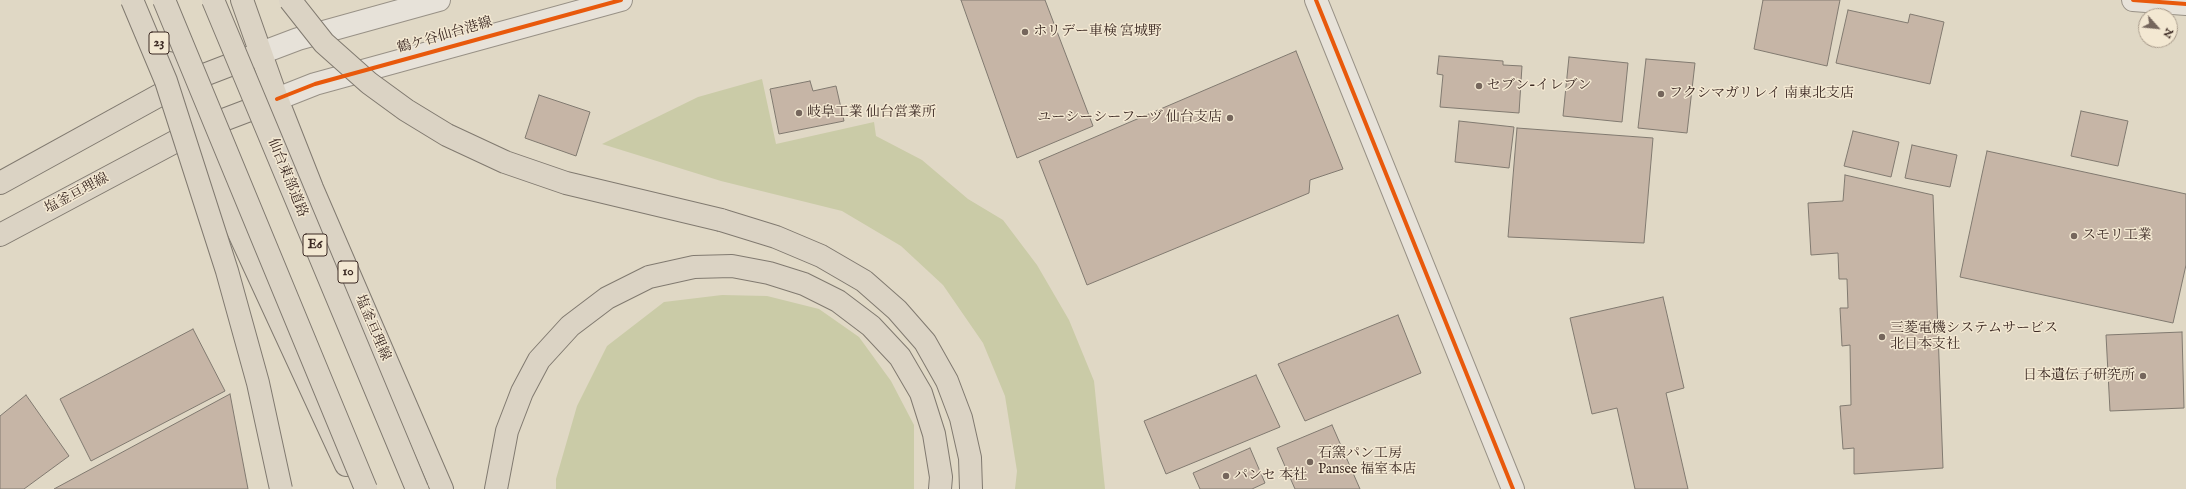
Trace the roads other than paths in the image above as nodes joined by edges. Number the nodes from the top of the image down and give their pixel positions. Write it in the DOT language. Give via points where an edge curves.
graph roads {
  1 [pos="132,0"];
  2 [pos="140,0"];
  3 [pos="164,0"];
  4 [pos="214,0"];
  5 [pos="242,0"];
  6 [pos="290,0"];
  7 [pos="439,0"];
  8 [pos="621,0"];
  9 [pos="1316,0"];
  10 [pos="2133,0"];
  11 [pos="2186,4"];
  12 [pos="261,53"];
  13 [pos="178,85"];
  14 [pos="277,99"];
  15 [pos="197,130"];
  16 [pos="0,183"];
  17 [pos="0,235"];
  18 [pos="281,489"];
  19 [pos="356,489"];
  20 [pos="366,489"];
  21 [pos="417,489"];
  22 [pos="442,489"];
  23 [pos="496,489"];
  24 [pos="940,489"];
  25 [pos="972,489"];
  26 [pos="1513,489"];
  1 -- 18 [label="main road, bridge" via="166,81 227,271 258,383"];
  2 -- 13 [label="main road, 23"];
  3 -- 20 [label="main road, bridge"];
  4 -- 21 [label="main road, 仙台東部道路 / E6, bridge"];
  5 -- 12 [label="main road, 塩釜亘理線"];
  6 -- 25 [label="main road, bridge" via="324,43 369,83 447,135 505,162 566,183 721,220 776,237 821,256 864,281 897,310 924,342 947,381 970,458"];
  7 -- 12 [label="street" via="298,39"];
  8 -- 14 [label="street, 鶴ケ谷仙台港線" via="315,84"];
  9 -- 26 [label="street"];
  10 -- 11 [label="street"];
  12 -- 13 [label="main road"];
  12 -- 14 [label="main road, 塩釜亘理線 / 10"];
  13 -- 15 [label="main road"];
  13 -- 16 [label="main road"];
  14 -- 15 [label="main road, 塩釜亘理線"];
  14 -- 22 [label="main road, 塩釜亘理線 / 10" via="312,188"];
  15 -- 17 [label="main road, 塩釜亘理線"];
  15 -- 19 [label="main road" via="233,220"];
  23 -- 24 [label="main road" via="507,431 522,392 539,360 570,326 607,298 650,277 694,267 732,266 769,273 804,284 838,301 871,326 900,357 921,393 934,434"];
}
